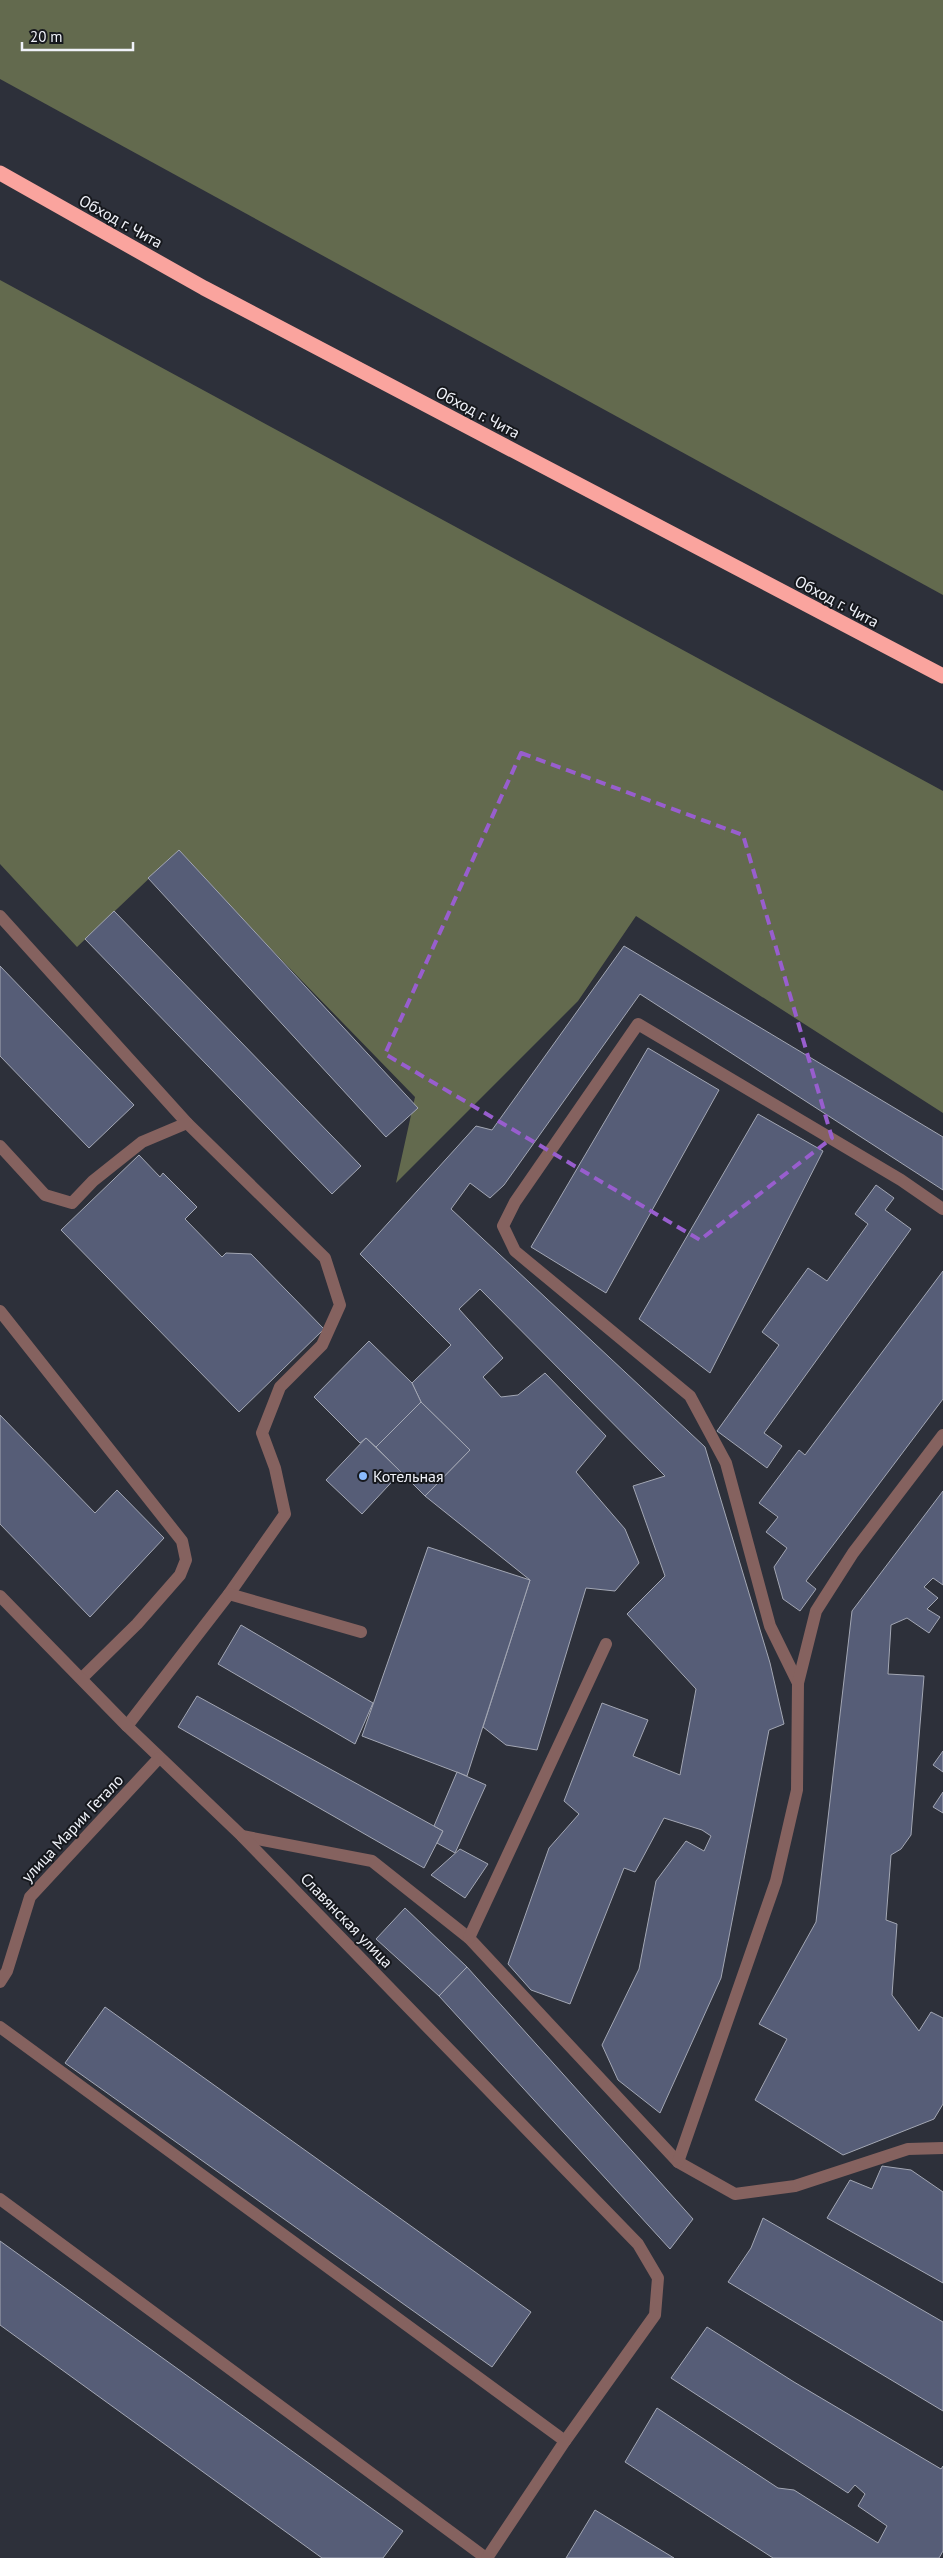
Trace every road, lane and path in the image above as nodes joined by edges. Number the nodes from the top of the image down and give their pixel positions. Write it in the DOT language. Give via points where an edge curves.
graph roads {
  1 [pos="0,173"];
  2 [pos="943,676"];
  3 [pos="0,916"];
  4 [pos="187,1123"];
  5 [pos="0,1146"];
  6 [pos="943,1209"];
  7 [pos="0,1311"];
  8 [pos="943,1435"];
  9 [pos="230,1594"];
  10 [pos="0,1596"];
  11 [pos="361,1632"];
  12 [pos="606,1644"];
  13 [pos="82,1678"];
  14 [pos="798,1683"];
  15 [pos="126,1726"];
  16 [pos="159,1758"];
  17 [pos="242,1836"];
  18 [pos="469,1938"];
  19 [pos="0,1982"];
  20 [pos="0,2027"];
  21 [pos="943,2148"];
  22 [pos="678,2162"];
  23 [pos="0,2200"];
  24 [pos="565,2441"];
  25 [pos="487,2558"];
  1 -- 2 [label="highway, Обход г. Чита" via="204,288"];
  3 -- 4 [label="street"];
  4 -- 5 [label="street" via="142,1142 93,1180 72,1203 46,1196"];
  4 -- 9 [label="street" via="325,1258 340,1305 322,1345 280,1387 262,1433 275,1468 285,1514"];
  6 -- 14 [label="street" via="901,1180 638,1024 515,1202 503,1226 515,1251 690,1396 726,1463 770,1626"];
  7 -- 13 [label="street" via="182,1541 186,1560 180,1575 137,1624"];
  8 -- 14 [label="street" via="853,1553 816,1611"];
  9 -- 11 [label="street"];
  9 -- 15 [label="street"];
  10 -- 13 [label="street, Славянская улица"];
  12 -- 18 [label="street"];
  13 -- 15 [label="street, Славянская улица"];
  14 -- 22 [label="street" via="797,1790 776,1881"];
  15 -- 16 [label="street, Славянская улица"];
  16 -- 17 [label="street, Славянская улица"];
  16 -- 19 [label="street, улица Марии Гетало" via="30,1897 7,1971"];
  17 -- 18 [label="street" via="372,1861"];
  17 -- 24 [label="street, Славянская улица" via="638,2244 658,2278 655,2315"];
  18 -- 22 [label="street"];
  20 -- 24 [label="street"];
  21 -- 22 [label="street" via="908,2149 795,2186 734,2194"];
  23 -- 25 [label="street"];
  24 -- 25 [label="street"];
}
